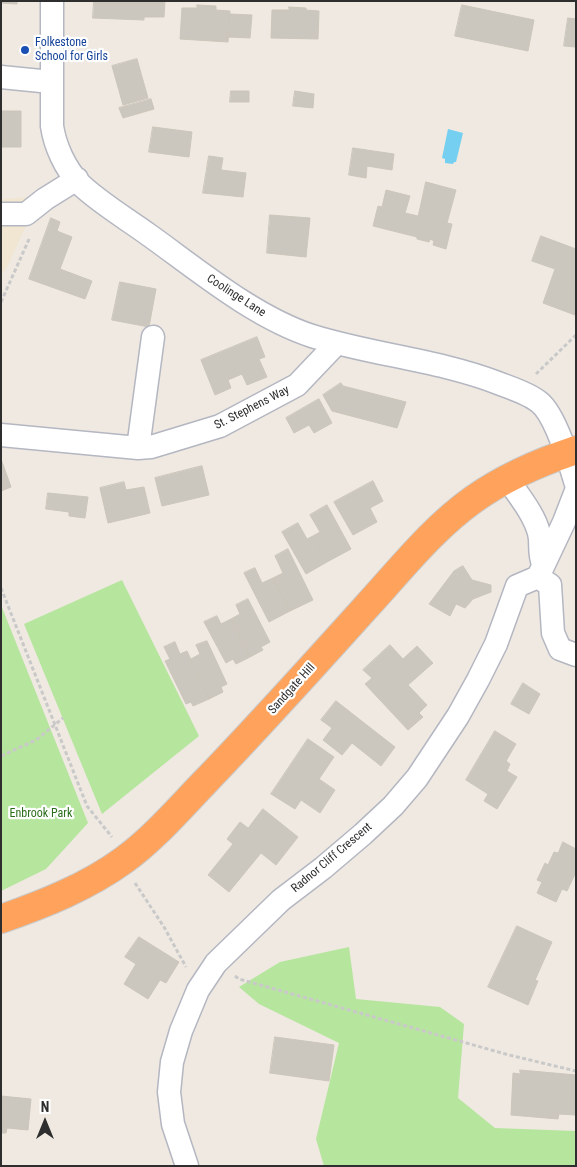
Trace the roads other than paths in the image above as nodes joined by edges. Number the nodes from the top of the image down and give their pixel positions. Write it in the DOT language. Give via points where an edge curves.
graph roads {
  1 [pos="52,1"];
  2 [pos="1,77"];
  3 [pos="52,82"];
  4 [pos="77,179"];
  5 [pos="1,214"];
  6 [pos="153,337"];
  7 [pos="337,343"];
  8 [pos="1,435"];
  9 [pos="138,448"];
  10 [pos="571,452"];
  11 [pos="506,478"];
  12 [pos="576,484"];
  13 [pos="576,491"];
  14 [pos="540,570"];
  15 [pos="576,655"];
  16 [pos="1,919"];
  17 [pos="187,1166"];
  1 -- 3 [label="street, Coolinge Lane"];
  2 -- 3 [label="street"];
  3 -- 4 [label="street, Coolinge Lane" via="54,139"];
  4 -- 5 [label="street" via="26,214"];
  4 -- 7 [label="street, Coolinge Lane" via="222,288 281,324"];
  6 -- 9 [label="street"];
  7 -- 9 [label="street, St. Stephens Way" via="297,385 220,426"];
  7 -- 10 [label="street, Coolinge Lane" via="466,372 516,390 547,409"];
  8 -- 9 [label="street, St. Stephens Way"];
  10 -- 11 [label="highway, Sandgate Hill"];
  10 -- 12 [label="street"];
  11 -- 14 [label="street" via="531,514 539,532"];
  11 -- 16 [label="highway, Sandgate Hill" via="449,518 250,736 156,833 124,860 76,888"];
  13 -- 14 [label="street"];
  14 -- 15 [label="street" via="550,585 553,634 560,649"];
  14 -- 17 [label="street, Radnor Cliff Crescent" via="516,586 496,644 478,680 417,778 363,834 282,900 216,963 198,990 174,1054 169,1092 173,1124"];
}
